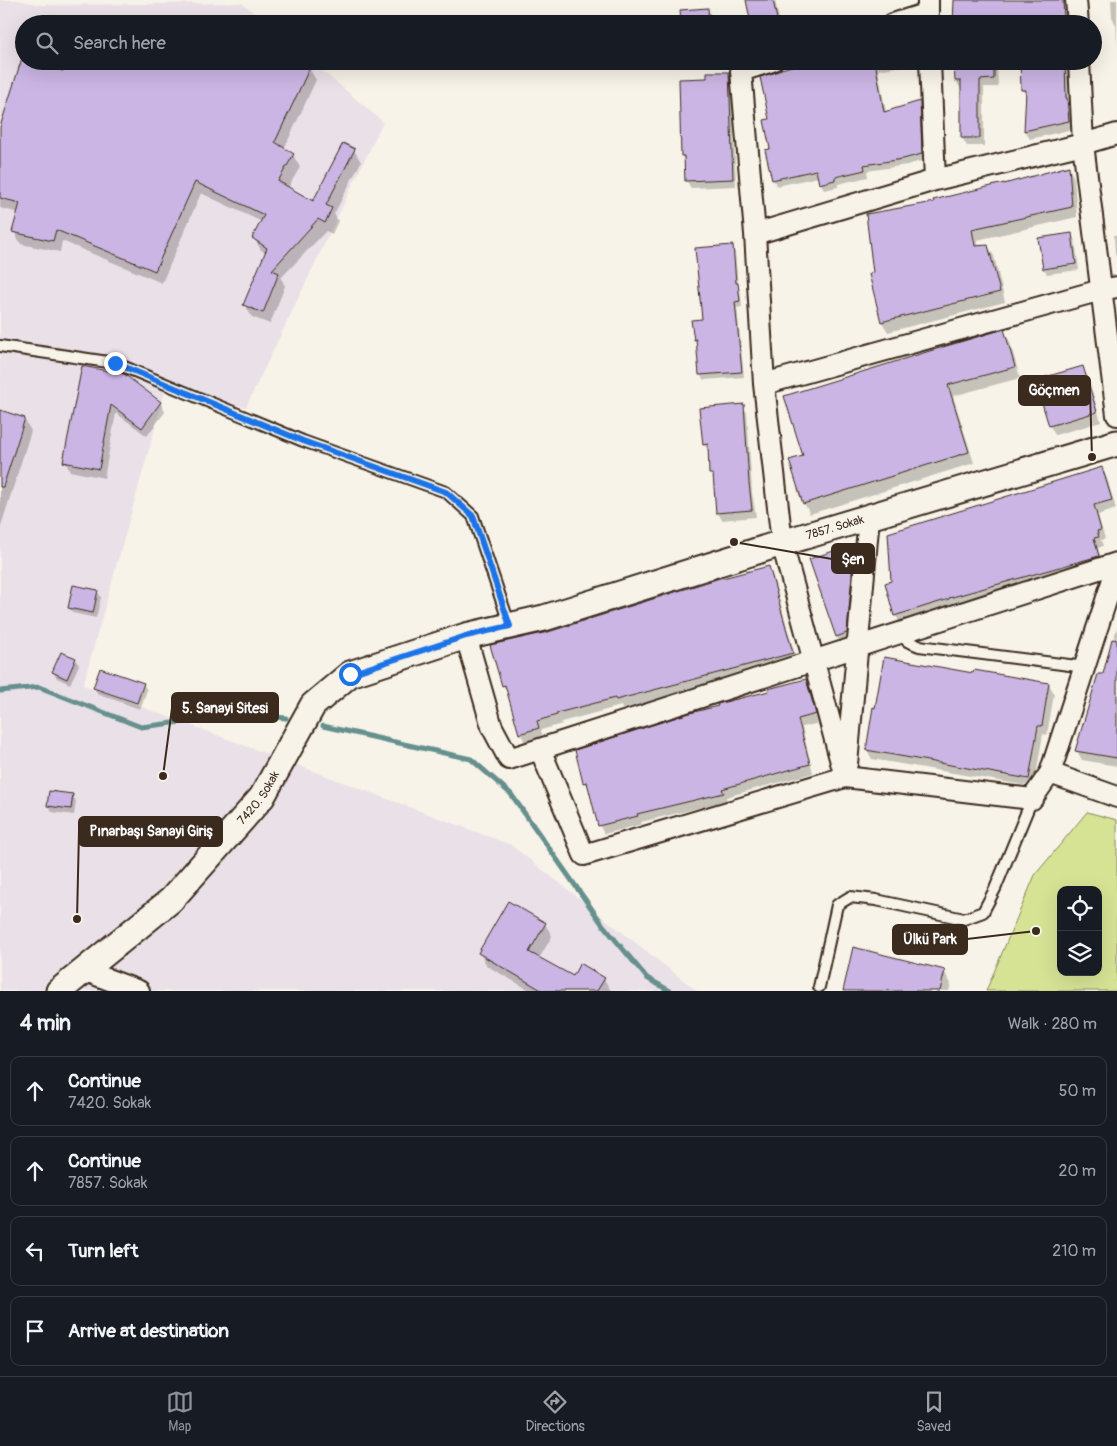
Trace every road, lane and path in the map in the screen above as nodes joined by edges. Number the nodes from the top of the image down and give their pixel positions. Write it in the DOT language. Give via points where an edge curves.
graph roads {
  1 [pos="1076,0"];
  2 [pos="1077,15"];
  3 [pos="744,70"];
  4 [pos="930,70"];
  5 [pos="1080,70"];
  6 [pos="1117,134"];
  7 [pos="1084,144"];
  8 [pos="935,180"];
  9 [pos="755,234"];
  10 [pos="1109,289"];
  11 [pos="0,346"];
  12 [pos="764,384"];
  13 [pos="1117,415"];
  14 [pos="1117,443"];
  15 [pos="869,517"];
  16 [pos="782,543"];
  17 [pos="1117,563"];
  18 [pos="1117,567"];
  19 [pos="510,626"];
  20 [pos="901,631"];
  21 [pos="466,636"];
  22 [pos="857,646"];
  23 [pos="813,662"];
  24 [pos="1084,667"];
  25 [pos="540,749"];
  26 [pos="1050,773"];
  27 [pos="845,777"];
  28 [pos="1117,797"];
  29 [pos="1032,799"];
  30 [pos="83,970"];
  31 [pos="819,987"];
  32 [pos="58,991"];
  33 [pos="139,991"];
  1 -- 2 [label="street"];
  3 -- 9 [label="street" via="741,71"];
  4 -- 8 [label="street"];
  5 -- 7 [label="street"];
  6 -- 7 [label="street"];
  7 -- 8 [label="street"];
  7 -- 10 [label="street"];
  8 -- 9 [label="street"];
  9 -- 12 [label="street"];
  10 -- 12 [label="street"];
  10 -- 13 [label="street"];
  11 -- 19 [label="lane" via="115,363 303,441 446,492 473,516"];
  12 -- 16 [label="street"];
  14 -- 15 [label="street, 7857. Sokak"];
  15 -- 16 [label="street, 7857. Sokak"];
  15 -- 22 [label="street"];
  16 -- 19 [label="street, 7857. Sokak"];
  16 -- 23 [label="street"];
  17 -- 20 [label="street"];
  18 -- 24 [label="street"];
  19 -- 21 [label="street, 7857. Sokak"];
  20 -- 22 [label="street"];
  20 -- 24 [label="lane" via="907,641 919,646"];
  21 -- 25 [label="street" via="492,727 509,759"];
  21 -- 30 [label="street, 7420. Sokak" via="350,674 313,705 256,804 171,900"];
  22 -- 23 [label="street"];
  22 -- 27 [label="street"];
  23 -- 25 [label="street"];
  23 -- 27 [label="street"];
  24 -- 26 [label="street"];
  25 -- 27 [label="street" via="584,855"];
  26 -- 28 [label="street"];
  26 -- 29 [label="street"];
  27 -- 29 [label="street"];
  29 -- 31 [label="lane" via="983,912 964,919 876,900 850,898 837,905"];
  30 -- 32 [label="street, 7420. Sokak"];
  30 -- 33 [label="street"];
}
